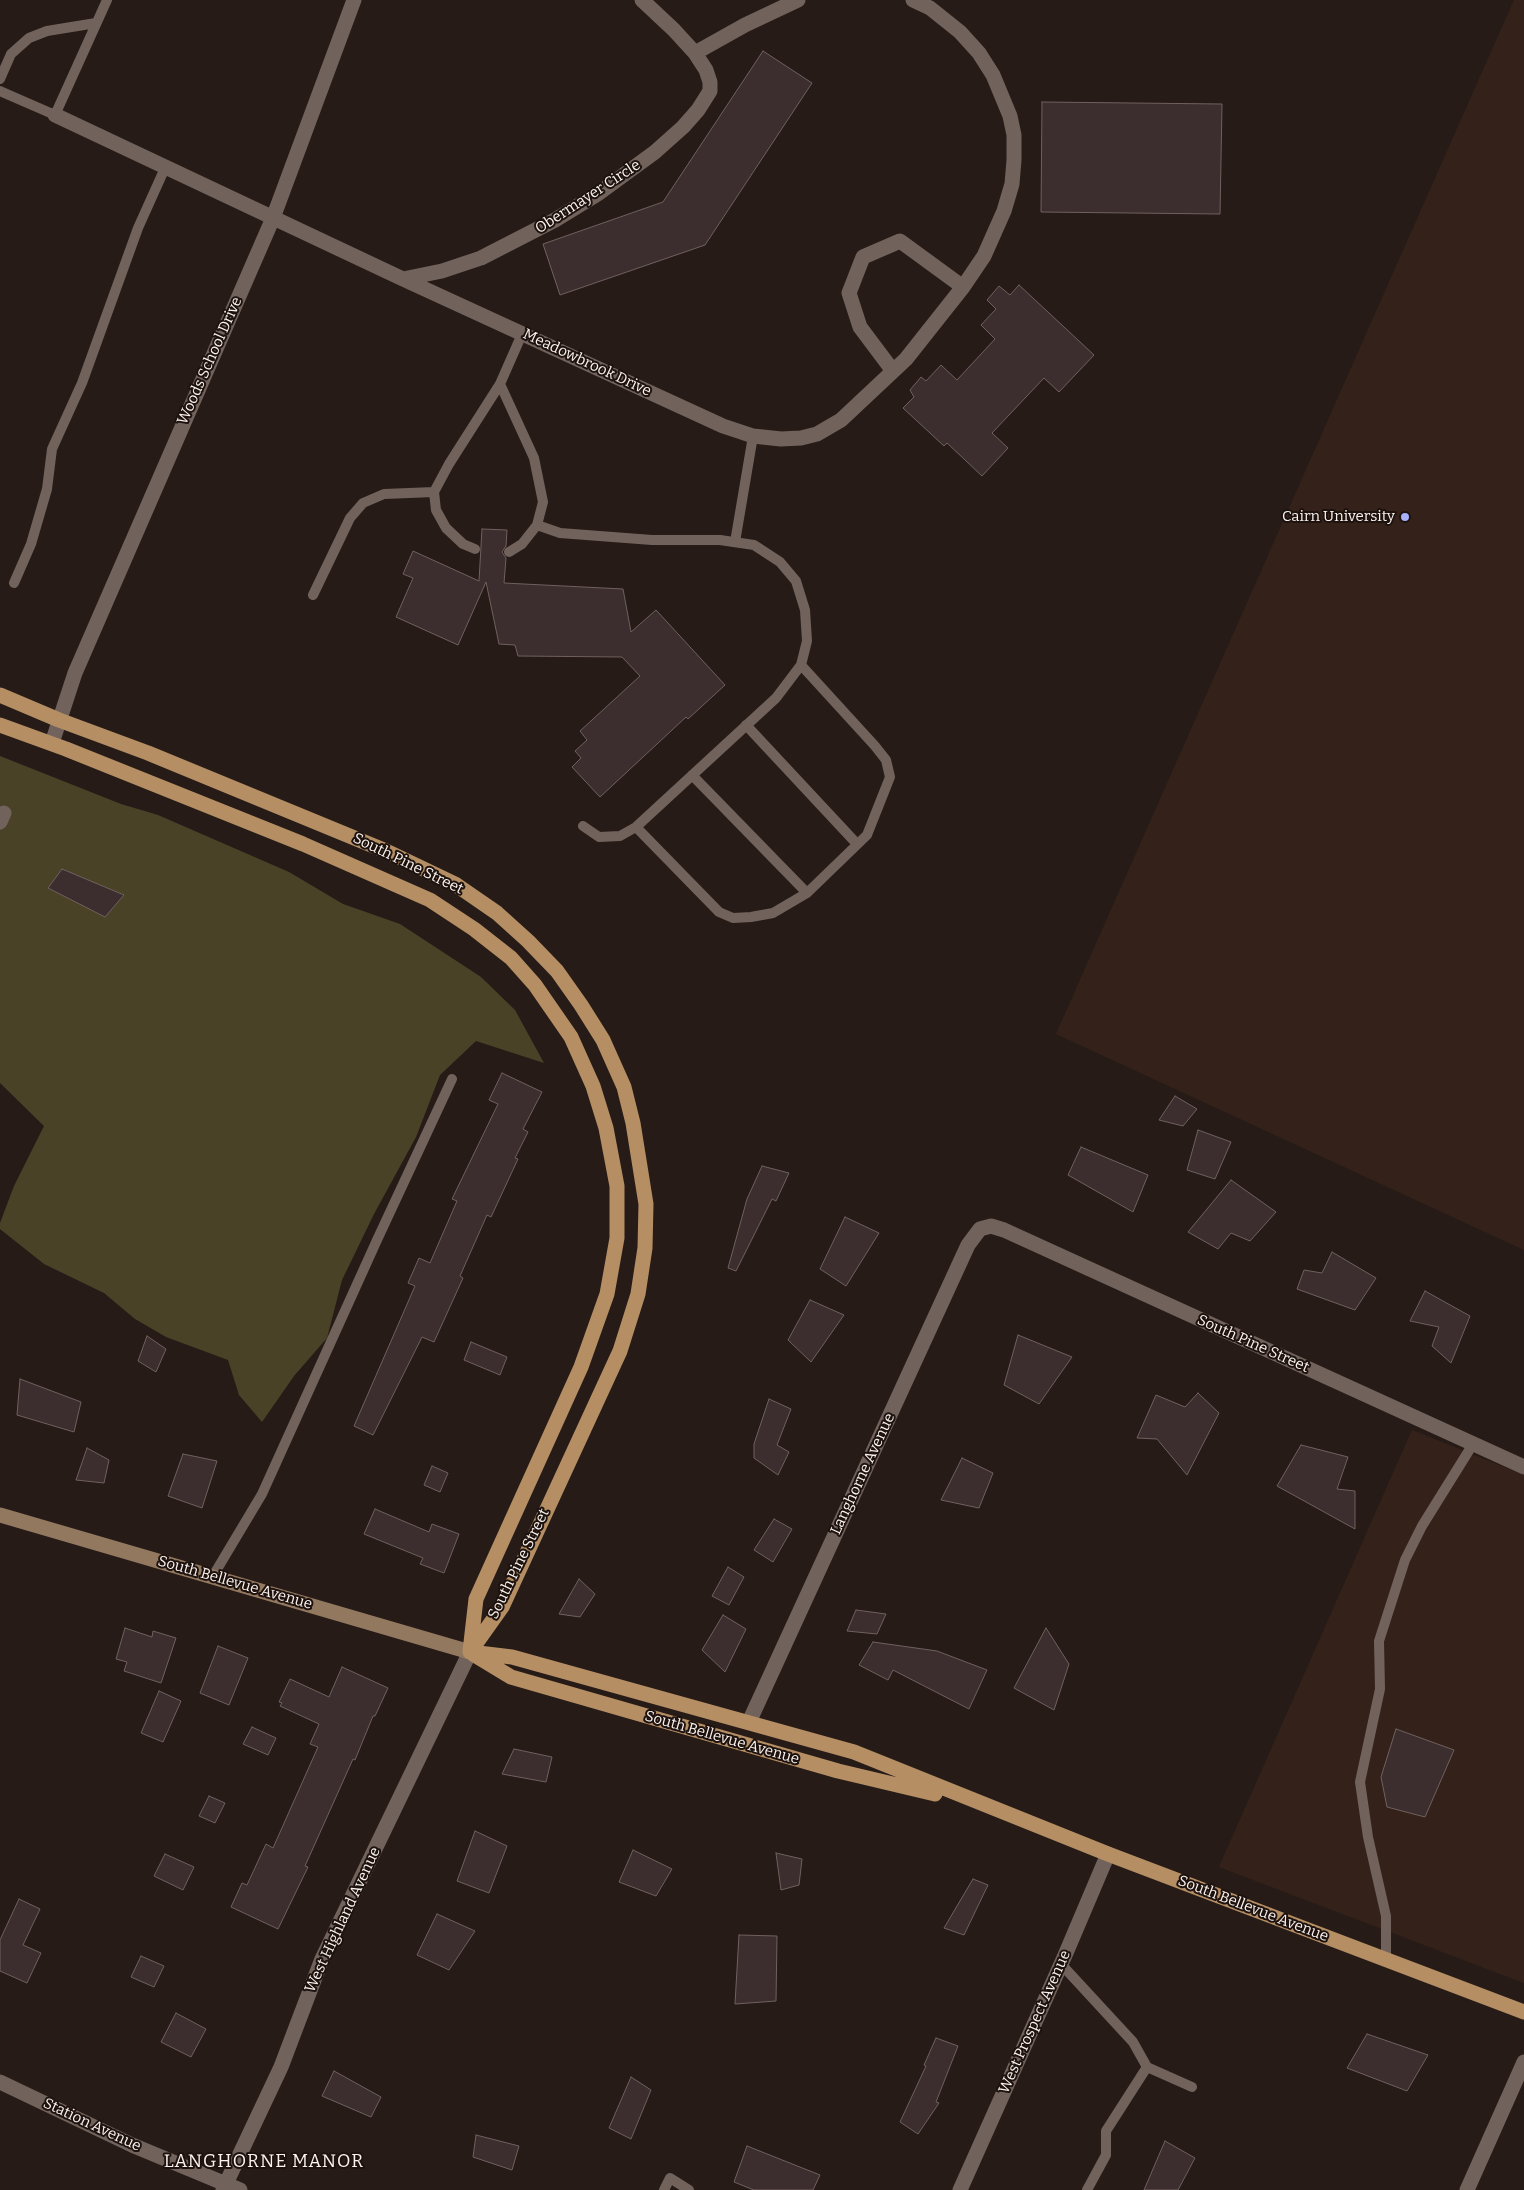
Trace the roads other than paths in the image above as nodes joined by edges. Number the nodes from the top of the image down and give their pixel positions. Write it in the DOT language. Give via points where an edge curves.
graph roads {
  1 [pos="107,0"];
  2 [pos="354,0"];
  3 [pos="642,0"];
  4 [pos="798,0"];
  5 [pos="913,0"];
  6 [pos="96,23"];
  7 [pos="695,53"];
  8 [pos="0,79"];
  9 [pos="0,91"];
  10 [pos="55,115"];
  11 [pos="165,168"];
  12 [pos="273,218"];
  13 [pos="403,279"];
  14 [pos="964,287"];
  15 [pos="522,334"];
  16 [pos="893,371"];
  17 [pos="500,384"];
  18 [pos="752,436"];
  19 [pos="434,492"];
  20 [pos="537,525"];
  21 [pos="735,542"];
  22 [pos="475,549"];
  23 [pos="509,552"];
  24 [pos="14,584"];
  25 [pos="312,595"];
  26 [pos="801,665"];
  27 [pos="0,695"];
  28 [pos="59,720"];
  29 [pos="0,725"];
  30 [pos="746,725"];
  31 [pos="52,743"];
  32 [pos="692,775"];
  33 [pos="583,826"];
  34 [pos="636,826"];
  35 [pos="857,844"];
  36 [pos="807,894"];
  37 [pos="452,1079"];
  38 [pos="980,1229"];
  39 [pos="1473,1444"];
  40 [pos="1524,1467"];
  41 [pos="0,1514"];
  42 [pos="213,1576"];
  43 [pos="470,1652"];
  44 [pos="749,1722"];
  45 [pos="981,1805"];
  46 [pos="1108,1854"];
  47 [pos="1386,1959"];
  48 [pos="1061,1964"];
  49 [pos="1524,2012"];
  50 [pos="1524,2062"];
  51 [pos="1147,2066"];
  52 [pos="0,2082"];
  53 [pos="1192,2087"];
  54 [pos="224,2188"];
  55 [pos="240,2190"];
  56 [pos="664,2190"];
  57 [pos="688,2190"];
  58 [pos="960,2190"];
  59 [pos="1087,2190"];
  60 [pos="1467,2190"];
  1 -- 6 [label="lane"];
  2 -- 12 [label="street, Woods School Drive"];
  3 -- 7 [label="street"];
  4 -- 7 [label="street"];
  5 -- 14 [label="street, Meadowbrook Drive" via="930,8 960,32 979,53 993,75 1010,116 1014,136 1012,184 1004,211 984,256"];
  6 -- 8 [label="lane" via="47,31 29,38 11,54"];
  6 -- 10 [label="lane"];
  7 -- 13 [label="street, Obermayer Circle" via="706,70 710,91 683,127 655,152 599,193 506,247 442,271"];
  9 -- 10 [label="lane"];
  10 -- 11 [label="street, Meadowbrook Drive"];
  11 -- 12 [label="street, Meadowbrook Drive"];
  11 -- 24 [label="lane" via="138,228 82,383 52,449 47,489 31,544"];
  12 -- 13 [label="street, Meadowbrook Drive"];
  12 -- 28 [label="street, Woods School Drive" via="79,664"];
  13 -- 15 [label="street, Meadowbrook Drive"];
  14 -- 16 [label="street, Meadowbrook Drive"];
  14 -- 16 [label="street" via="900,241 863,257 848,293 860,327"];
  15 -- 17 [label="lane"];
  15 -- 18 [label="street, Meadowbrook Drive" via="723,426"];
  16 -- 18 [label="street, Meadowbrook Drive" via="841,420 817,434 781,439"];
  17 -- 19 [label="lane"];
  17 -- 20 [label="lane" via="534,458 543,502"];
  18 -- 21 [label="lane"];
  19 -- 22 [label="lane" via="436,510 446,528 463,544"];
  19 -- 25 [label="lane" via="384,494 363,503 350,518"];
  20 -- 21 [label="lane" via="560,533"];
  20 -- 23 [label="lane" via="522,544"];
  21 -- 26 [label="lane" via="754,545 780,562 796,581 805,610 807,641"];
  26 -- 30 [label="lane" via="776,698"];
  26 -- 35 [label="lane" via="886,760 890,777 867,835"];
  27 -- 28 [label="main road, South Pine Street"];
  28 -- 31 [label="street, Woods School Drive"];
  28 -- 43 [label="main road, South Pine Street" via="386,851 455,884 497,913 556,971 603,1040 624,1086 646,1204 645,1248 638,1294 620,1351 506,1598"];
  29 -- 31 [label="main road, South Pine Street"];
  30 -- 32 [label="lane"];
  30 -- 35 [label="lane"];
  31 -- 43 [label="main road, South Pine Street" via="303,844 430,900 511,958 535,984 571,1037 593,1086 606,1128 617,1186 617,1238 607,1294 582,1367 476,1599"];
  32 -- 34 [label="lane"];
  32 -- 36 [label="lane"];
  33 -- 34 [label="lane" via="599,837 620,836"];
  34 -- 36 [label="lane" via="719,912 734,918 751,918 773,912"];
  35 -- 36 [label="lane"];
  37 -- 42 [label="lane" via="262,1494"];
  38 -- 39 [label="street, South Pine Street" via="991,1226 1004,1230"];
  38 -- 44 [label="street, Langhorne Avenue" via="968,1245"];
  39 -- 40 [label="street, South Pine Street"];
  39 -- 47 [label="lane" via="1422,1526 1405,1560 1379,1642 1380,1689 1360,1782 1368,1837 1386,1916"];
  41 -- 42 [label="street, South Bellevue Avenue"];
  42 -- 43 [label="street, South Bellevue Avenue"];
  43 -- 44 [label="main road, South Bellevue Avenue" via="512,1657"];
  43 -- 45 [label="main road, South Bellevue Avenue" via="511,1677 838,1771"];
  43 -- 54 [label="street, West Highland Avenue" via="322,1959 281,2067"];
  44 -- 45 [label="main road, South Bellevue Avenue" via="854,1752"];
  45 -- 46 [label="main road, South Bellevue Avenue"];
  46 -- 47 [label="main road, South Bellevue Avenue"];
  46 -- 48 [label="street, West Prospect Avenue"];
  47 -- 49 [label="main road, South Bellevue Avenue"];
  48 -- 51 [label="lane" via="1133,2042"];
  48 -- 58 [label="street, West Prospect Avenue"];
  50 -- 60 [label="street"];
  51 -- 53 [label="lane"];
  51 -- 59 [label="lane" via="1106,2131 1106,2155"];
  52 -- 54 [label="street, Station Avenue"];
  54 -- 55 [label="street, Station Avenue"];
  56 -- 57 [label="lane" via="670,2178"];
}
